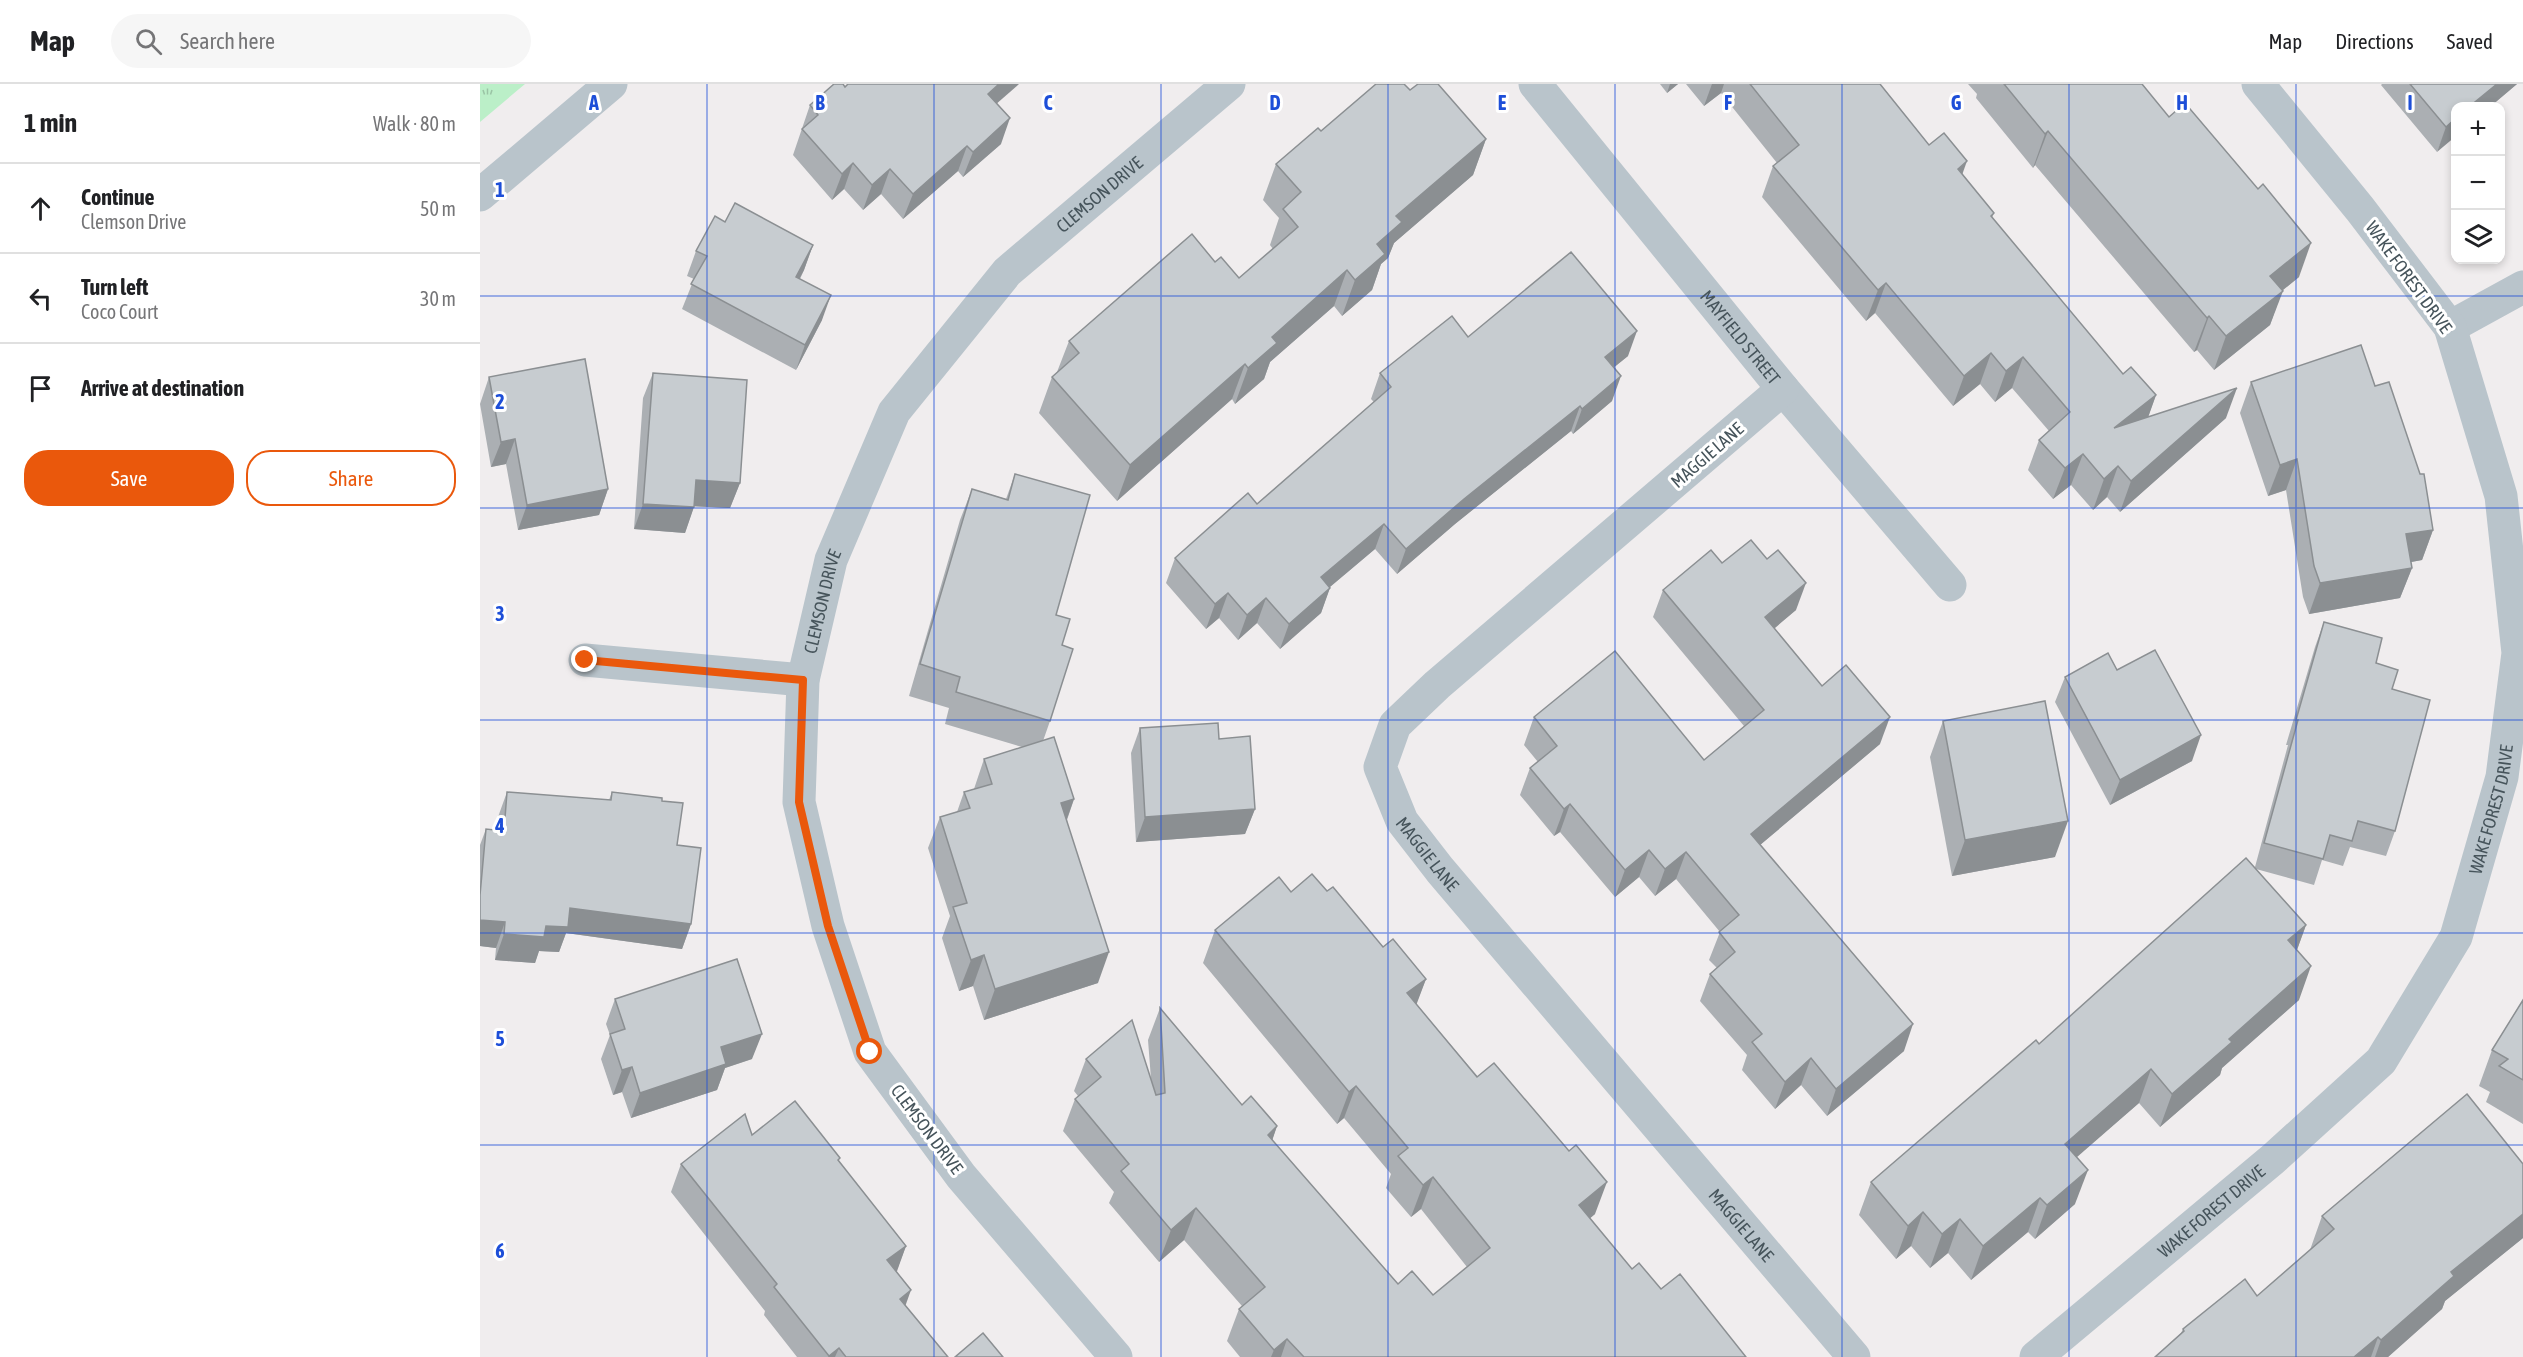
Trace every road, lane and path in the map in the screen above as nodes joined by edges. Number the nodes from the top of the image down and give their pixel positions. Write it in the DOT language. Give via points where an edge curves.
graph roads {
  1 [pos="611,84"];
  2 [pos="1229,84"];
  3 [pos="1535,84"];
  4 [pos="2259,84"];
  5 [pos="480,195"];
  6 [pos="2523,287"];
  7 [pos="2450,327"];
  8 [pos="1783,389"];
  9 [pos="1950,585"];
  10 [pos="585,660"];
  11 [pos="803,680"];
  12 [pos="1116,1357"];
  13 [pos="1854,1357"];
  14 [pos="2036,1357"];
  1 -- 5 [label="street"];
  2 -- 11 [label="street, CLEMSON DRIVE" via="1007,272 894,412 831,560"];
  3 -- 8 [label="street, MAYFIELD STREET"];
  4 -- 7 [label="street, WAKE FOREST DRIVE"];
  6 -- 7 [label="street"];
  7 -- 14 [label="street, WAKE FOREST DRIVE" via="2501,496 2518,653 2502,777 2456,938 2381,1061 2273,1159"];
  8 -- 9 [label="street, MAYFIELD STREET"];
  8 -- 13 [label="street, MAGGIE LANE" via="1437,685 1395,725 1380,767 1402,820 1440,870"];
  10 -- 11 [label="street"];
  11 -- 12 [label="street, CLEMSON DRIVE" via="799,802 828,926 870,1052 961,1176"];
}
